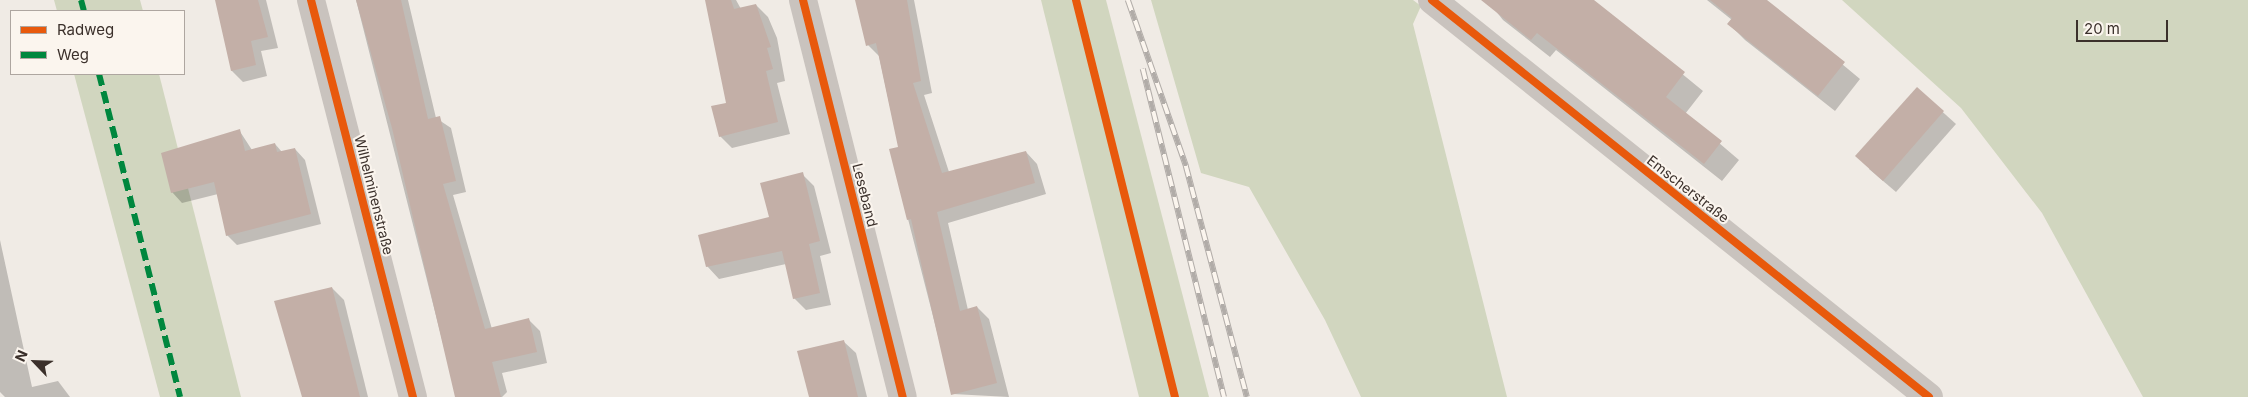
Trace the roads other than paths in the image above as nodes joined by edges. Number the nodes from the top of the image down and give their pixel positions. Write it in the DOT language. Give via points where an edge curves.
graph roads {
  1 [pos="311,0"];
  2 [pos="803,0"];
  3 [pos="1432,0"];
  4 [pos="413,397"];
  5 [pos="904,397"];
  6 [pos="1929,397"];
  1 -- 4 [label="street, Wilhelminenstraße"];
  2 -- 5 [label="street, Leseband"];
  3 -- 6 [label="street, Emscherstraße"];
}
